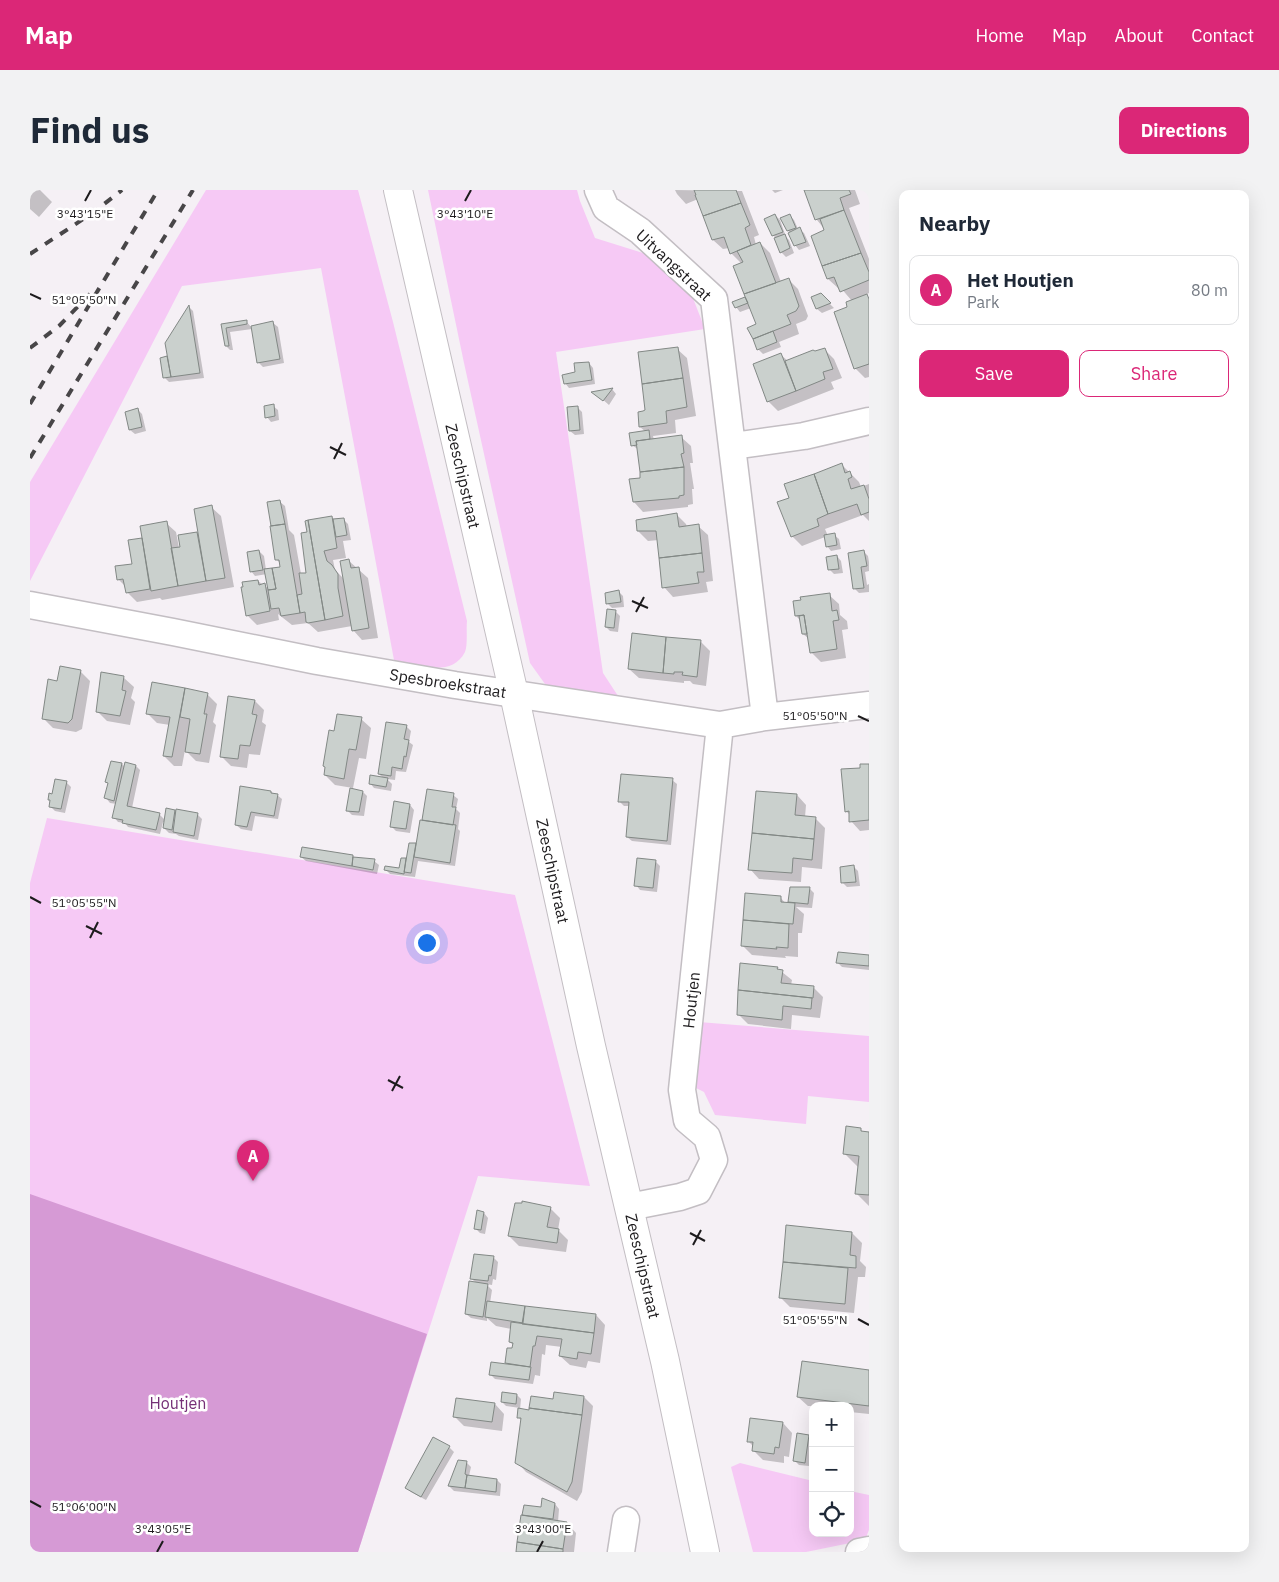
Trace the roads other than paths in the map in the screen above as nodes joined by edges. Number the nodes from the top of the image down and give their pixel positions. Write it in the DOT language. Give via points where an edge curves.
graph roads {
  1 [pos="398,190"];
  2 [pos="598,190"];
  3 [pos="869,421"];
  4 [pos="733,446"];
  5 [pos="30,605"];
  6 [pos="514,694"];
  7 [pos="869,705"];
  8 [pos="765,717"];
  9 [pos="720,725"];
  10 [pos="629,1207"];
  11 [pos="626,1520"];
  12 [pos="869,1550"];
  13 [pos="621,1552"];
  14 [pos="705,1552"];
  15 [pos="859,1552"];
  1 -- 6 [label="main road, Zeeschipstraat"];
  2 -- 4 [label="street, Uitvangstraat" via="606,208 640,231 714,299"];
  3 -- 4 [label="street" via="804,436"];
  4 -- 8 [label="street, Uitvangstraat"];
  5 -- 6 [label="street, Spesbroekstraat" via="317,661"];
  6 -- 9 [label="street, Spesbroekstraat"];
  6 -- 10 [label="main road, Zeeschipstraat"];
  7 -- 8 [label="street, Spesbroekstraat"];
  8 -- 9 [label="street, Spesbroekstraat"];
  9 -- 10 [label="street, Houtjen" via="682,1090 688,1120 707,1137 714,1160 698,1191"];
  10 -- 14 [label="main road, Zeeschipstraat"];
  11 -- 13 [label="street"];
  12 -- 15 [label="street"];
}
